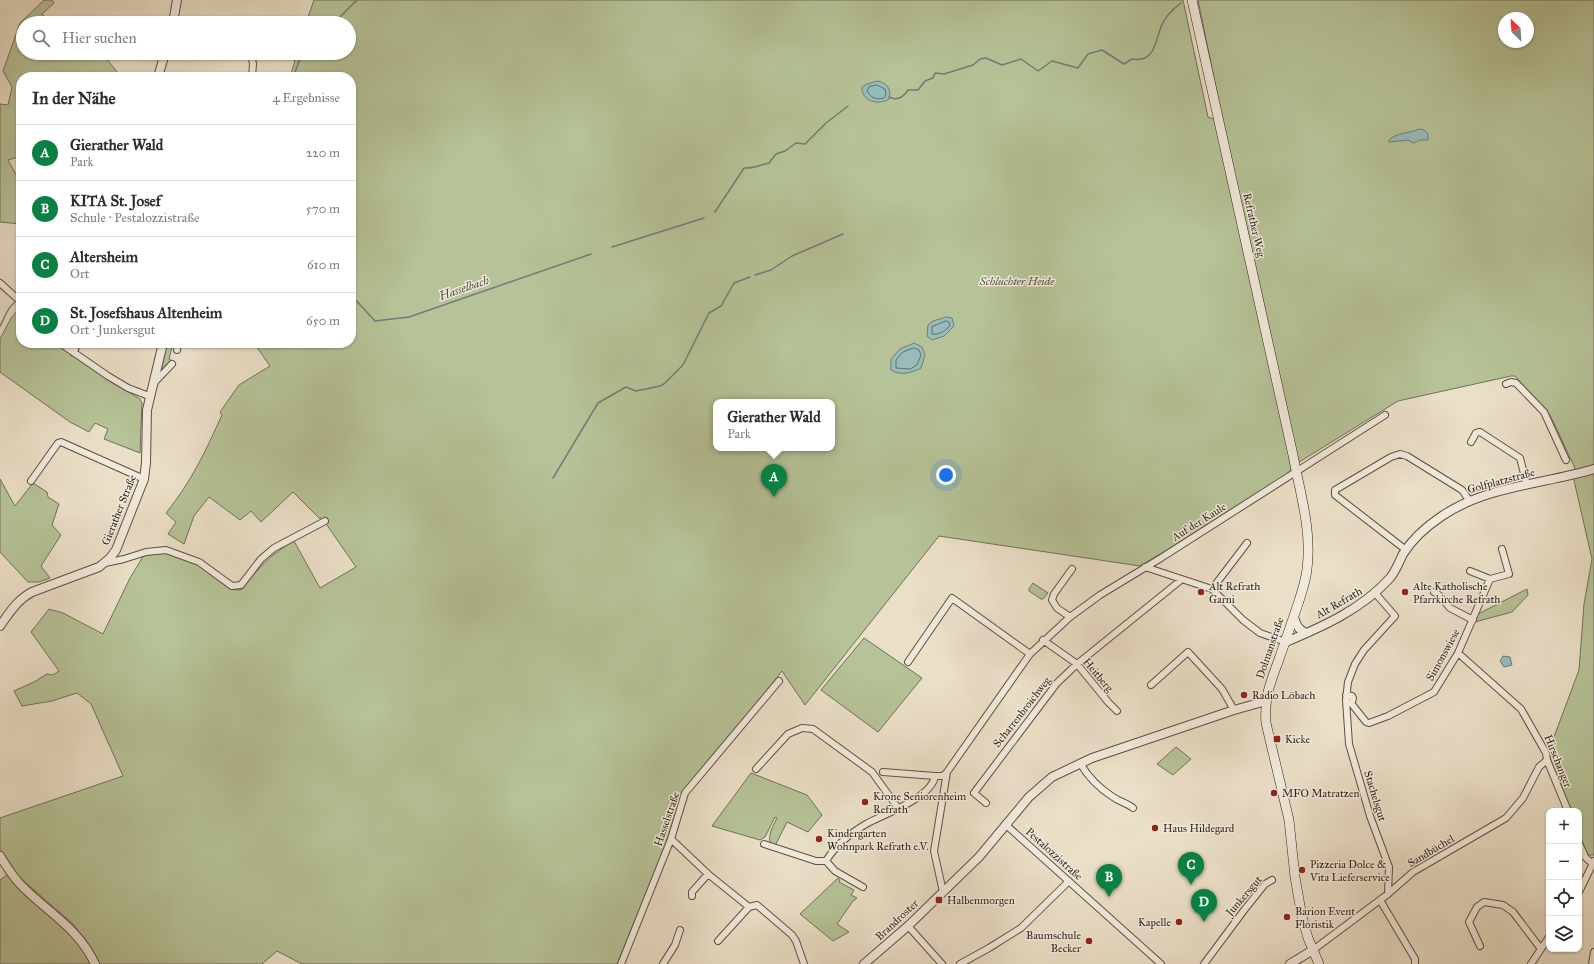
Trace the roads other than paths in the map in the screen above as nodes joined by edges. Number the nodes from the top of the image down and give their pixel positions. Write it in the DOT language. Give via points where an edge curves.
graph roads {
  1 [pos="177,0"];
  2 [pos="1192,0"];
  3 [pos="174,16"];
  4 [pos="163,60"];
  5 [pos="252,60"];
  6 [pos="159,72"];
  7 [pos="252,72"];
  8 [pos="0,284"];
  9 [pos="16,298"];
  10 [pos="67,348"];
  11 [pos="76,348"];
  12 [pos="162,348"];
  13 [pos="74,353"];
  14 [pos="172,364"];
  15 [pos="1506,384"];
  16 [pos="152,385"];
  17 [pos="149,396"];
  18 [pos="1385,416"];
  19 [pos="1470,442"];
  20 [pos="1293,455"];
  21 [pos="1566,460"];
  22 [pos="1594,469"];
  23 [pos="1296,472"];
  24 [pos="144,479"];
  25 [pos="31,482"];
  26 [pos="1527,485"];
  27 [pos="1470,500"];
  28 [pos="324,521"];
  29 [pos="1247,543"];
  30 [pos="1502,549"];
  31 [pos="1406,550"];
  32 [pos="105,563"];
  33 [pos="1145,568"];
  34 [pos="1072,569"];
  35 [pos="1470,571"];
  36 [pos="1490,579"];
  37 [pos="1181,580"];
  38 [pos="1212,589"];
  39 [pos="1434,592"];
  40 [pos="1375,593"];
  41 [pos="1070,617"];
  42 [pos="1294,617"];
  43 [pos="1473,620"];
  44 [pos="0,626"];
  45 [pos="1306,633"];
  46 [pos="1043,640"];
  47 [pos="1286,642"];
  48 [pos="1458,653"];
  49 [pos="1030,654"];
  50 [pos="908,662"];
  51 [pos="1078,664"];
  52 [pos="779,681"];
  53 [pos="1151,685"];
  54 [pos="1266,702"];
  55 [pos="1349,703"];
  56 [pos="1234,710"];
  57 [pos="1117,711"];
  58 [pos="1547,760"];
  59 [pos="1080,763"];
  60 [pos="756,769"];
  61 [pos="883,772"];
  62 [pos="948,772"];
  63 [pos="935,776"];
  64 [pos="986,803"];
  65 [pos="898,808"];
  66 [pos="1133,808"];
  67 [pos="1567,808"];
  68 [pos="1005,824"];
  69 [pos="671,839"];
  70 [pos="764,844"];
  71 [pos="1579,844"];
  72 [pos="0,856"];
  73 [pos="826,862"];
  74 [pos="1594,864"];
  75 [pos="708,874"];
  76 [pos="1272,880"];
  77 [pos="1069,881"];
  78 [pos="1582,886"];
  79 [pos="863,887"];
  80 [pos="943,892"];
  81 [pos="1388,894"];
  82 [pos="692,896"];
  83 [pos="1380,900"];
  84 [pos="749,907"];
  85 [pos="908,926"];
  86 [pos="680,930"];
  87 [pos="718,940"];
  88 [pos="1546,942"];
  89 [pos="1480,946"];
  90 [pos="1541,949"];
  91 [pos="1313,950"];
  92 [pos="1594,952"];
  93 [pos="95,964"];
  94 [pos="621,964"];
  95 [pos="663,964"];
  96 [pos="804,964"];
  97 [pos="864,964"];
  98 [pos="942,964"];
  99 [pos="960,964"];
  100 [pos="1161,964"];
  101 [pos="1204,964"];
  102 [pos="1290,964"];
  103 [pos="1320,964"];
  104 [pos="1415,964"];
  105 [pos="1531,964"];
  106 [pos="1592,964"];
  1 -- 3 [label="street"];
  2 -- 20 [label="main road, Refrather Weg"];
  4 -- 6 [label="street"];
  5 -- 7 [label="street"];
  8 -- 9 [label="street"];
  10 -- 13 [label="street"];
  11 -- 13 [label="street"];
  12 -- 16 [label="street, Gierather Straße"];
  13 -- 17 [label="street" via="128,388"];
  14 -- 16 [label="street, Gierather Straße"];
  15 -- 21 [label="street" via="1516,383 1544,412"];
  16 -- 17 [label="street, Gierather Straße"];
  17 -- 24 [label="street, Gierather Straße"];
  18 -- 23 [label="street, Auf der Kaule"];
  19 -- 26 [label="street" via="1480,432 1517,455 1522,461"];
  20 -- 23 [label="main road, Dolmanstraße"];
  22 -- 26 [label="street, Golfplatzstraße"];
  23 -- 33 [label="street, Auf der Kaule"];
  23 -- 42 [label="main road, Dolmanstraße" via="1308,529 1308,549 1306,577"];
  24 -- 25 [label="street" via="61,442"];
  24 -- 32 [label="street, Gierather Straße" via="116,550"];
  26 -- 27 [label="street, Golfplatzstraße"];
  27 -- 31 [label="street, Golfplatzstraße" via="1425,528"];
  27 -- 31 [label="street" via="1462,490 1400,454 1335,490 1335,495"];
  28 -- 32 [label="street" via="274,548 261,559 241,585 236,587 199,562 166,550 146,552"];
  29 -- 38 [label="street"];
  30 -- 36 [label="street" via="1509,574"];
  31 -- 40 [label="street, Alt Refrath" via="1391,576"];
  32 -- 44 [label="street" via="27,595 14,605"];
  33 -- 37 [label="street"];
  33 -- 41 [label="street, Auf der Kaule" via="1100,595"];
  34 -- 41 [label="street" via="1052,600 1057,608"];
  35 -- 36 [label="street"];
  36 -- 43 [label="street, Simonswiese"];
  37 -- 38 [label="street"];
  37 -- 51 [label="street, Scharrenbroichweg"];
  38 -- 47 [label="street" via="1260,633"];
  39 -- 43 [label="street" via="1450,608"];
  40 -- 45 [label="street, Alt Refrath" via="1354,609"];
  40 -- 55 [label="street, Stachelsgut" via="1395,616 1364,650 1355,664 1348,682 1346,695"];
  41 -- 46 [label="street, Auf der Kaule"];
  42 -- 45 [label="street" via="1298,627"];
  42 -- 47 [label="main road, Dolmanstraße"];
  43 -- 48 [label="street, Simonswiese"];
  45 -- 47 [label="street, Alt Refrath"];
  46 -- 49 [label="street, Auf der Kaule"];
  46 -- 51 [label="street, Heitberg"];
  47 -- 54 [label="main road, Dolmanstraße" via="1268,689"];
  48 -- 55 [label="street, Simonswiese" via="1434,692 1388,716 1368,723"];
  48 -- 58 [label="street, Hirschanger" via="1521,709 1543,747"];
  49 -- 50 [label="street" via="952,598"];
  49 -- 62 [label="street, Auf der Kaule"];
  51 -- 57 [label="street, Heitberg"];
  51 -- 64 [label="street, Scharrenbroichweg" via="1057,683 974,793"];
  52 -- 69 [label="street, Hasselstraße" via="685,793"];
  53 -- 56 [label="street" via="1188,652 1222,689"];
  54 -- 56 [label="street"];
  54 -- 91 [label="main road, Dolmanstraße" via="1266,723 1289,820 1302,917"];
  55 -- 81 [label="street, Stachelsgut" via="1349,744 1370,816 1389,867"];
  56 -- 59 [label="street"];
  58 -- 67 [label="street, Hirschanger"];
  58 -- 81 [label="street, Sandbüchel" via="1539,767 1523,798 1506,818 1413,872"];
  59 -- 66 [label="street" via="1095,783 1112,797"];
  59 -- 68 [label="street" via="1052,777 1039,787"];
  60 -- 65 [label="street" via="788,734 802,728 813,729 872,772"];
  61 -- 63 [label="street"];
  62 -- 63 [label="street" via="943,776"];
  62 -- 80 [label="street, Auf der Kaule" via="934,851"];
  63 -- 65 [label="street" via="927,790"];
  65 -- 73 [label="street" via="853,833 833,851"];
  68 -- 77 [label="street, Pestalozzistraße"];
  68 -- 80 [label="street" via="979,856"];
  69 -- 75 [label="street"];
  69 -- 94 [label="street, Hasselstraße"];
  70 -- 73 [label="street"];
  71 -- 74 [label="street" via="1585,857"];
  72 -- 93 [label="street" via="24,888 70,927"];
  73 -- 79 [label="street" via="835,871"];
  74 -- 78 [label="street"];
  75 -- 82 [label="street" via="692,892"];
  75 -- 84 [label="street"];
  76 -- 101 [label="street, Junkersgut" via="1245,909"];
  77 -- 99 [label="street" via="1021,928"];
  77 -- 100 [label="street, Pestalozzistraße"];
  80 -- 85 [label="street, Brandroster"];
  81 -- 83 [label="street, Sandbüchel"];
  83 -- 91 [label="street, Sandbüchel"];
  83 -- 104 [label="street" via="1415,959"];
  84 -- 87 [label="street"];
  84 -- 96 [label="street" via="757,905 789,932 796,941"];
  85 -- 97 [label="street, Brandroster"];
  85 -- 98 [label="street"];
  86 -- 95 [label="street" via="675,945"];
  88 -- 90 [label="street"];
  89 -- 90 [label="street" via="1469,922 1477,907 1484,902 1503,905 1513,912"];
  90 -- 105 [label="street"];
  91 -- 102 [label="street"];
  91 -- 103 [label="main road, Dolmanstraße"];
  92 -- 106 [label="street"];
}
